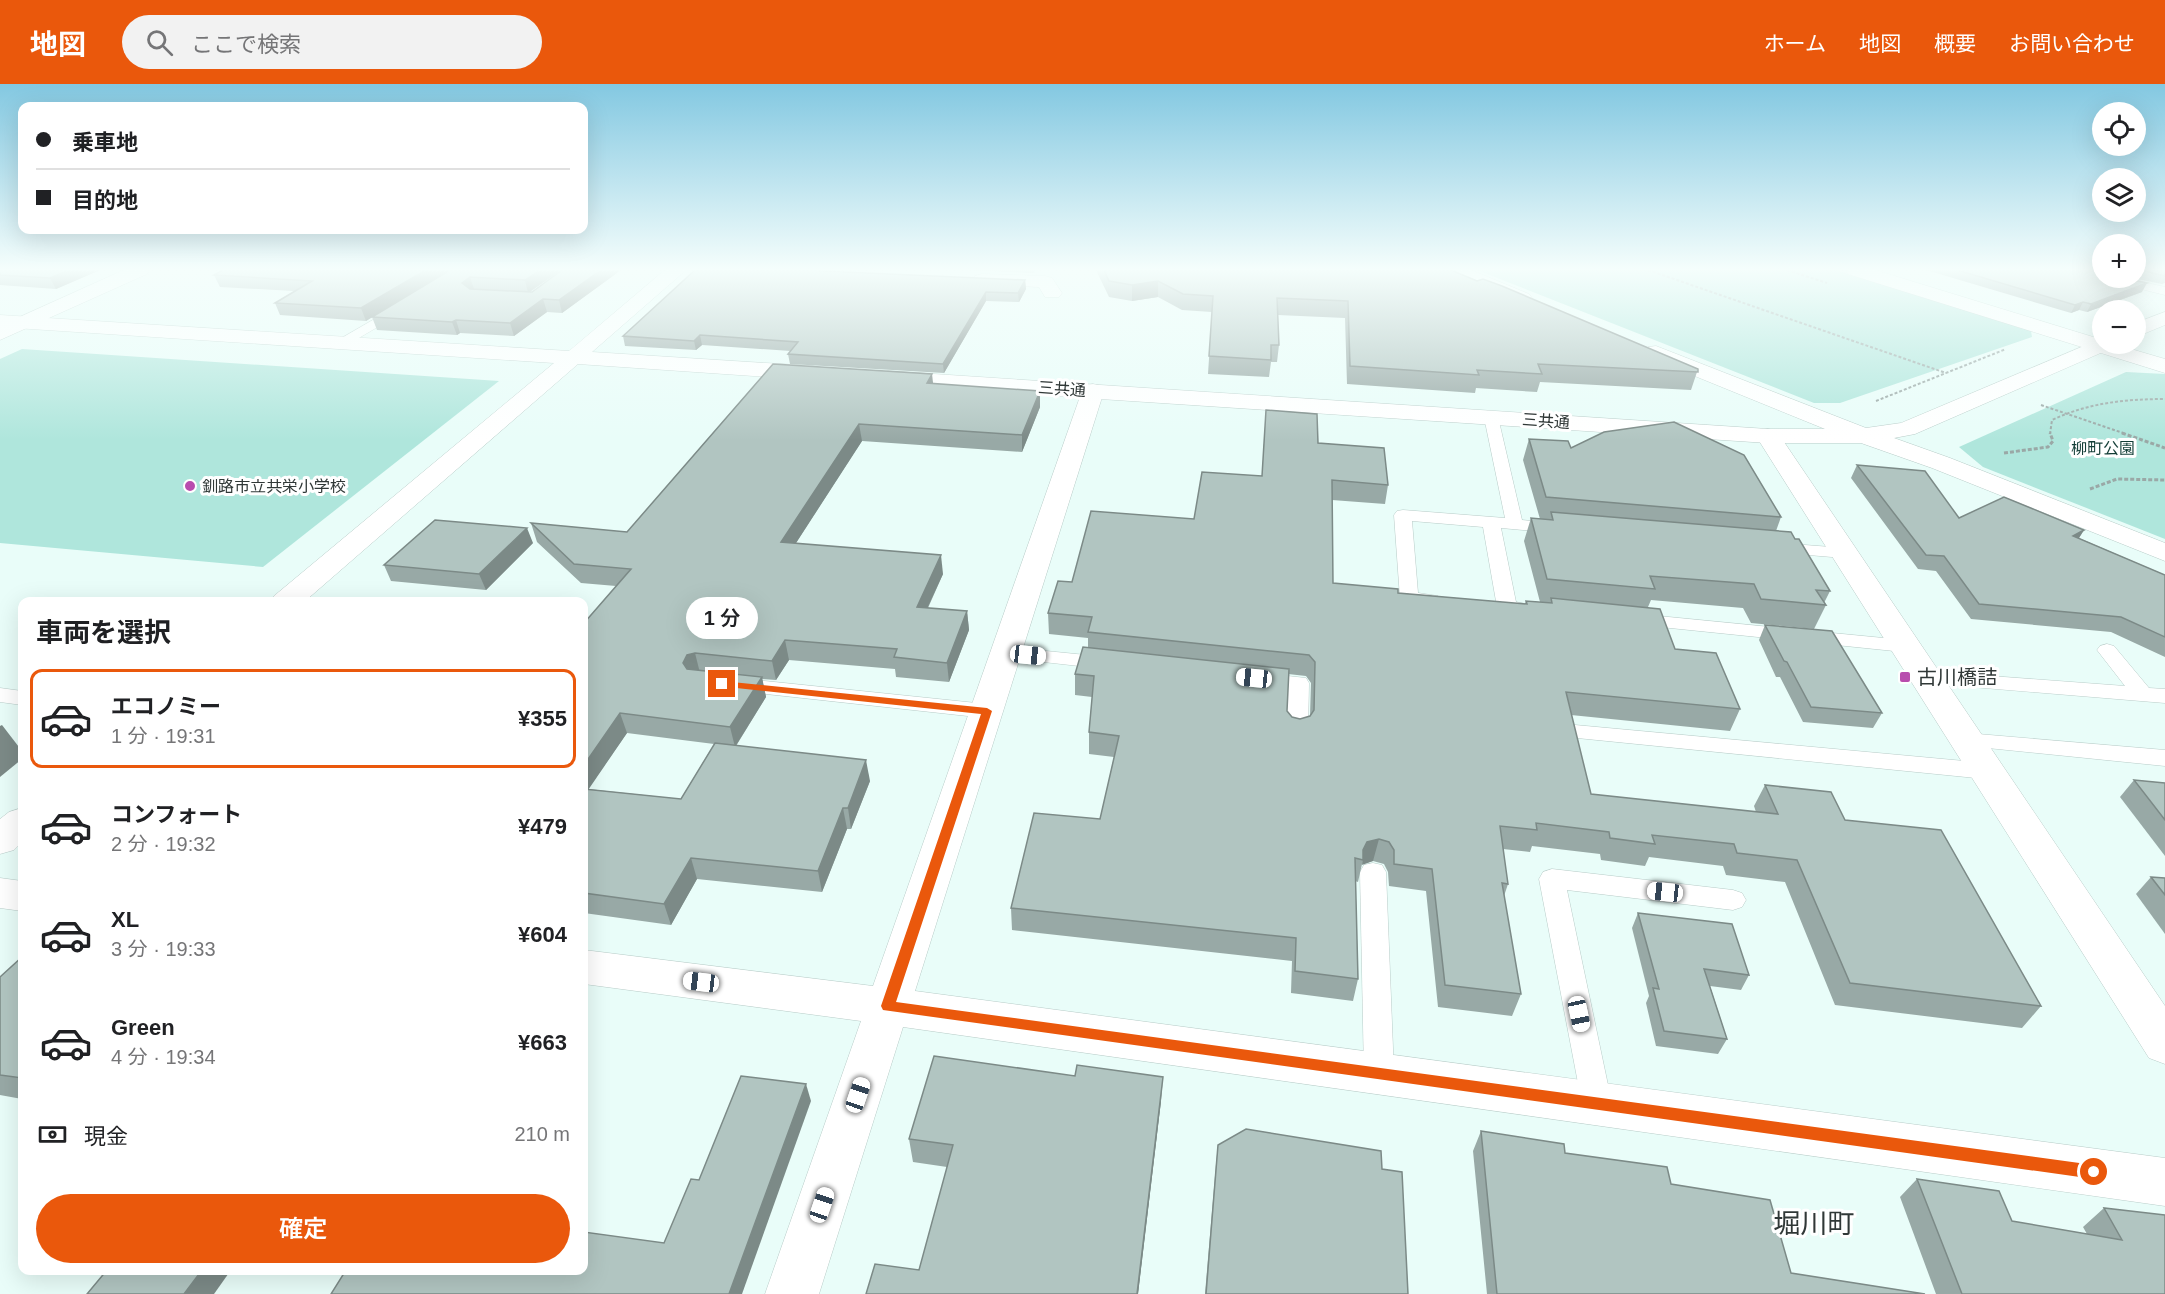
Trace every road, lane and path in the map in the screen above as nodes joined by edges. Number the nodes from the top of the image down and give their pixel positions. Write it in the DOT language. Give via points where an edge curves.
graph roads {
  1 [pos="16,326"];
  2 [pos="97,326"];
  3 [pos="368,326"];
  4 [pos="611,326"];
  5 [pos="1811,326"];
  6 [pos="2036,326"];
  7 [pos="2051,331"];
  8 [pos="0,334"];
  9 [pos="342,342"];
  10 [pos="2092,342"];
  11 [pos="1638,345"];
  12 [pos="2092,349"];
  13 [pos="2129,354"];
  14 [pos="576,357"];
  15 [pos="2165,366"];
  16 [pos="1946,373"];
  17 [pos="835,374"];
  18 [pos="870,376"];
  19 [pos="1093,391"];
  20 [pos="2165,399"];
  21 [pos="1875,401"];
  22 [pos="2035,403"];
  23 [pos="2065,414"];
  24 [pos="1491,417"];
  25 [pos="1768,436"];
  26 [pos="1864,436"];
  27 [pos="2165,448"];
  28 [pos="2003,453"];
  29 [pos="2165,480"];
  30 [pos="2085,493"];
  31 [pos="1491,522"];
  32 [pos="1515,525"];
  33 [pos="1574,530"];
  34 [pos="1762,546"];
  35 [pos="1844,553"];
  36 [pos="2165,553"];
  37 [pos="291,597"];
  38 [pos="1452,602"];
  39 [pos="1485,605"];
  40 [pos="1507,607"];
  41 [pos="1553,612"];
  42 [pos="1624,619"];
  43 [pos="1904,646"];
  44 [pos="2107,650"];
  45 [pos="1006,653"];
  46 [pos="1123,665"];
  47 [pos="1240,677"];
  48 [pos="1924,677"];
  49 [pos="711,683"];
  50 [pos="2144,694"];
  51 [pos="0,695"];
  52 [pos="2165,696"];
  53 [pos="18,697"];
  54 [pos="987,711"];
  55 [pos="1297,731"];
  56 [pos="1575,732"];
  57 [pos="1966,740"];
  58 [pos="2165,758"];
  59 [pos="1986,771"];
  60 [pos="18,825"];
  61 [pos="0,840"];
  62 [pos="1373,872"];
  63 [pos="0,893"];
  64 [pos="18,895"];
  65 [pos="1733,900"];
  66 [pos="588,968"];
  67 [pos="888,1006"];
  68 [pos="2160,1029"];
  69 [pos="1379,1074"];
  70 [pos="1597,1104"];
  71 [pos="2165,1182"];
  72 [pos="792,1294"];
  1 -- 8 [label="street"];
  2 -- 9 [label="street"];
  3 -- 9 [label="lane"];
  4 -- 14 [label="street"];
  5 -- 16 [label="path"];
  6 -- 7 [label="street"];
  7 -- 10 [label="street"];
  7 -- 16 [label="path"];
  9 -- 14 [label="street"];
  11 -- 26 [label="street"];
  12 -- 26 [label="street, 三共通" via="1907,429"];
  13 -- 15 [label="street"];
  14 -- 17 [label="street"];
  14 -- 37 [label="street"];
  16 -- 21 [label="path"];
  18 -- 19 [label="street, 三共通"];
  19 -- 24 [label="street, 三共通"];
  19 -- 45 [label="street"];
  20 -- 23 [label="path" via="2113,401"];
  22 -- 23 [label="path"];
  23 -- 27 [label="path"];
  23 -- 28 [label="path" via="2052,420 2049,431 2053,441 2048,447"];
  24 -- 25 [label="street, 三共通"];
  24 -- 32 [label="lane"];
  25 -- 26 [label="street, 三共通"];
  25 -- 35 [label="street"];
  26 -- 36 [label="street"];
  29 -- 30 [label="path" via="2126,477 2104,482"];
  31 -- 32 [label="lane"];
  31 -- 38 [label="lane" via="1403,515 1409,598"];
  31 -- 40 [label="lane"];
  32 -- 33 [label="lane"];
  34 -- 35 [label="lane"];
  35 -- 43 [label="street"];
  39 -- 40 [label="lane"];
  40 -- 41 [label="lane"];
  42 -- 43 [label="lane"];
  43 -- 48 [label="street"];
  44 -- 50 [label="lane"];
  45 -- 46 [label="lane"];
  45 -- 54 [label="street"];
  47 -- 55 [label="lane" via="1299,683"];
  48 -- 50 [label="lane"];
  48 -- 57 [label="street"];
  49 -- 54 [label="lane"];
  50 -- 52 [label="lane"];
  51 -- 53 [label="lane"];
  54 -- 67 [label="street"];
  56 -- 59 [label="lane"];
  57 -- 58 [label="lane"];
  57 -- 59 [label="street"];
  59 -- 68 [label="street"];
  60 -- 61 [label="street"];
  62 -- 69 [label="lane"];
  63 -- 64 [label="street"];
  65 -- 70 [label="lane" via="1552,879"];
  66 -- 67 [label="street"];
  67 -- 69 [label="street"];
  67 -- 72 [label="street"];
  69 -- 70 [label="street"];
  70 -- 71 [label="street"];
}
